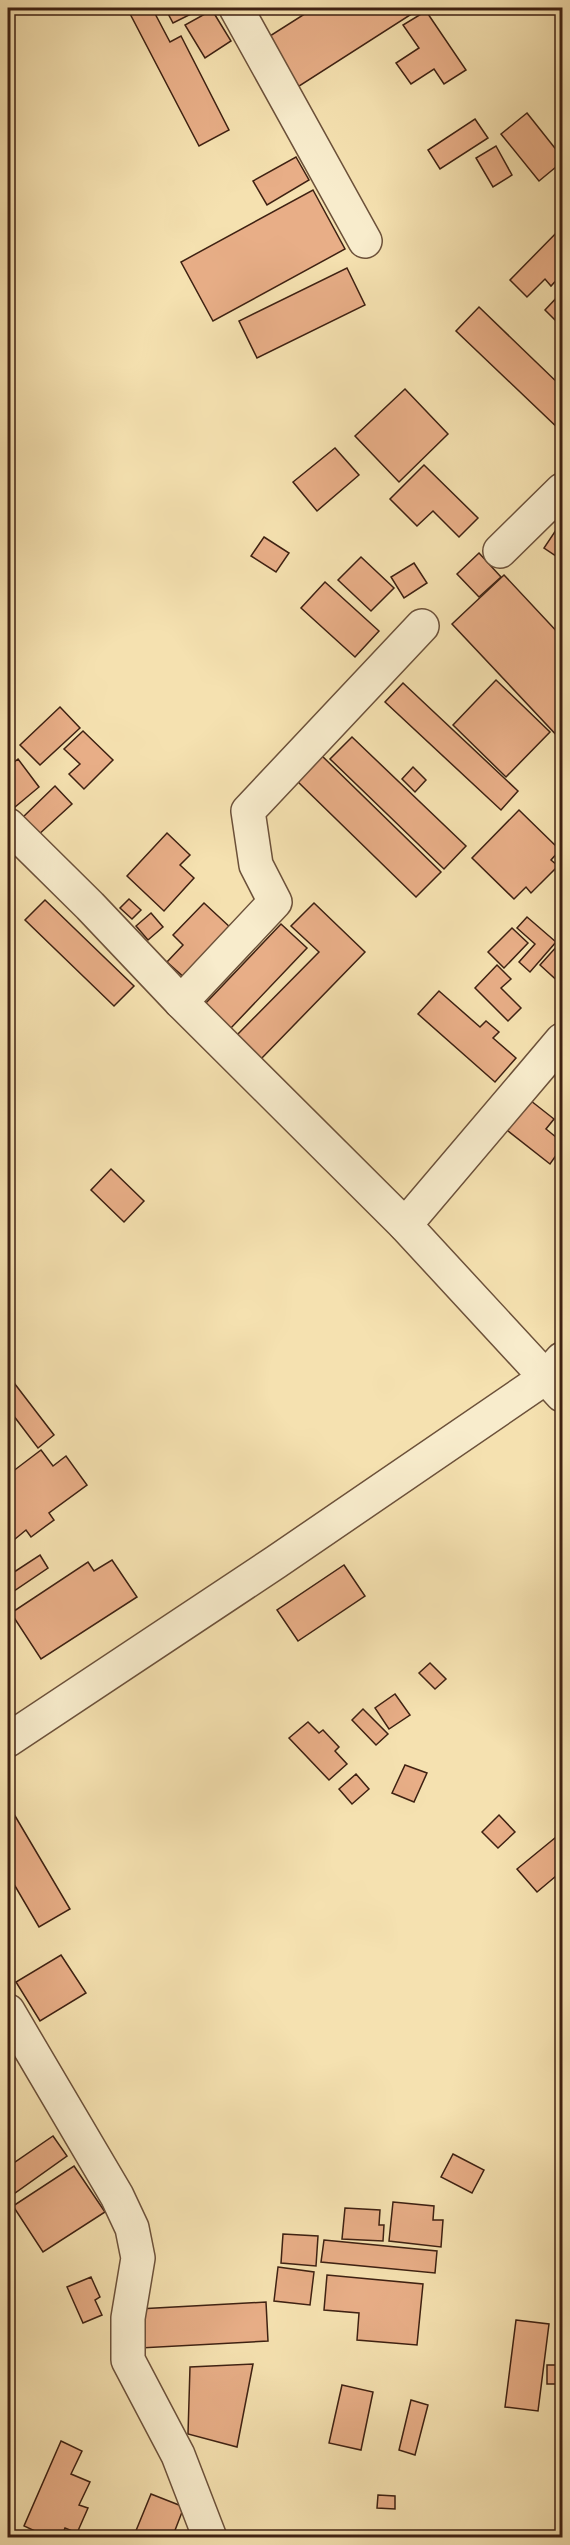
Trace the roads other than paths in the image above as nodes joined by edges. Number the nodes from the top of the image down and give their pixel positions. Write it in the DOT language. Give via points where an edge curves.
graph roads {
  1 [pos="236,8"];
  2 [pos="365,241"];
  3 [pos="562,490"];
  4 [pos="500,551"];
  5 [pos="422,626"];
  6 [pos="8,825"];
  7 [pos="181,1002"];
  8 [pos="562,1040"];
  9 [pos="405,1225"];
  10 [pos="557,1377"];
  11 [pos="8,1740"];
  12 [pos="8,2012"];
  13 [pos="210,2538"];
  1 -- 2 [label="street"];
  3 -- 4 [label="street"];
  5 -- 7 [label="street" via="248,811 256,865 275,902"];
  6 -- 7 [label="street"];
  7 -- 9 [label="street"];
  8 -- 9 [label="street"];
  9 -- 10 [label="street"];
  10 -- 11 [label="street"];
  12 -- 13 [label="street" via="132,2228 138,2258 128,2318 128,2360 178,2455"];
}
